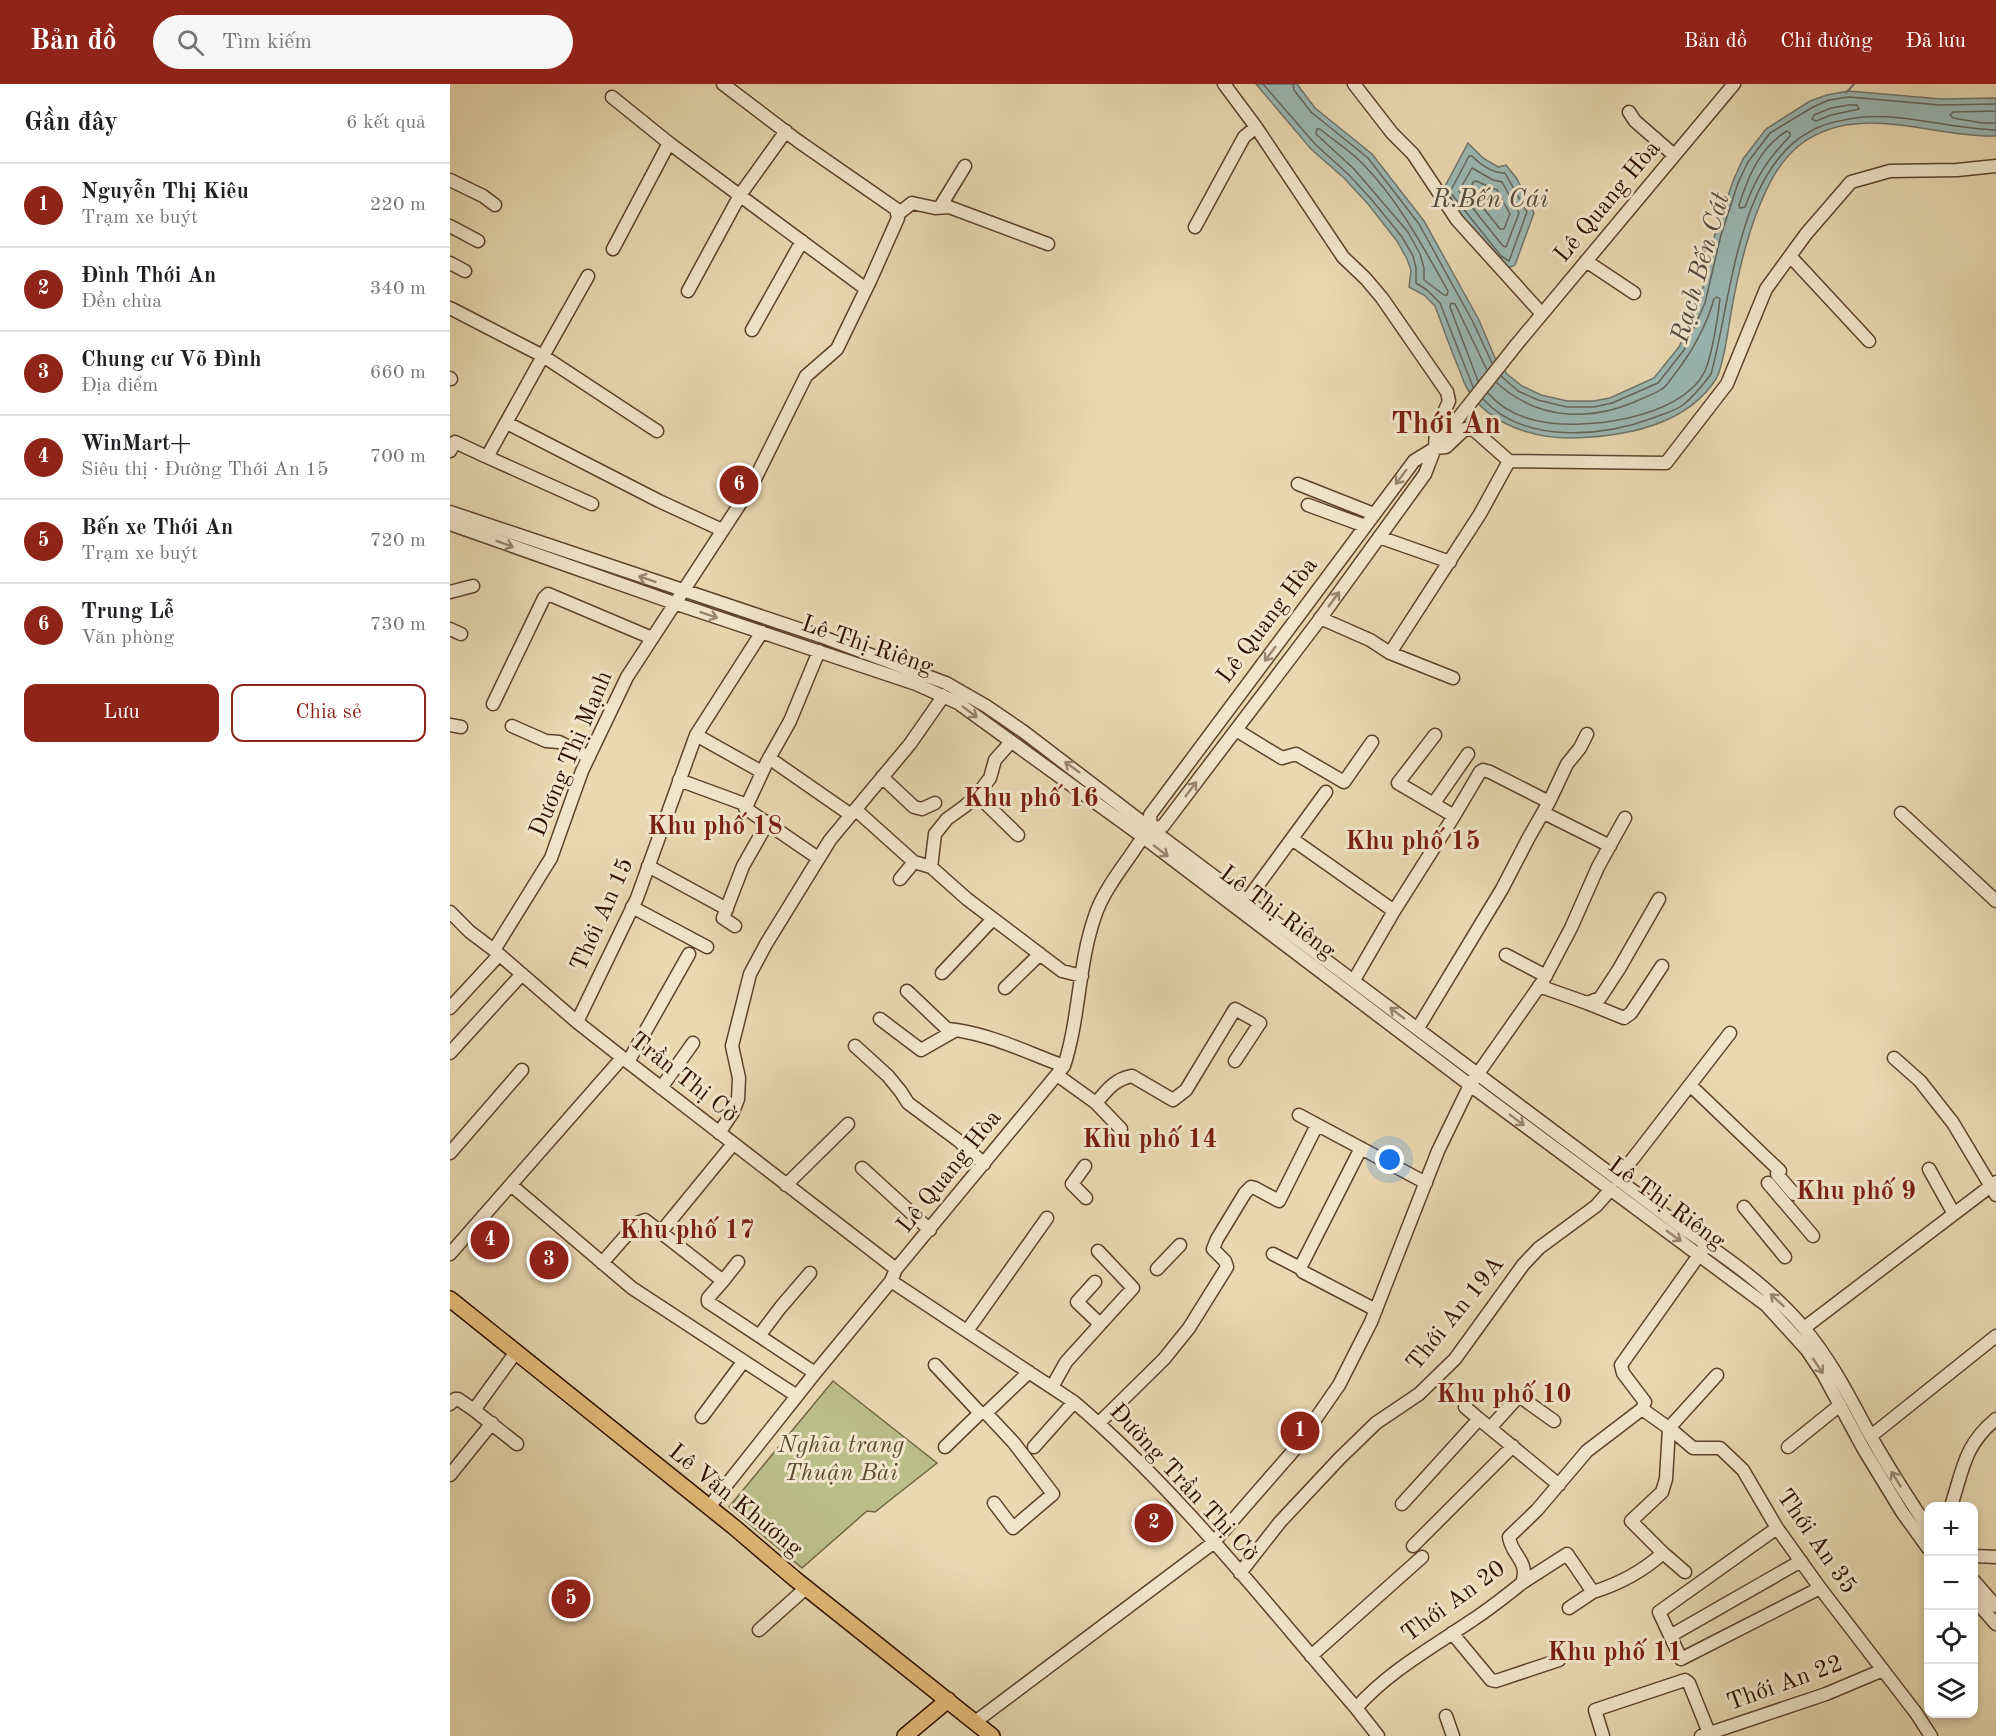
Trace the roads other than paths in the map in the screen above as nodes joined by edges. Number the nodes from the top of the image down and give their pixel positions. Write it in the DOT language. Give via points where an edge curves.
graph roads {
  1 [pos="723,84"];
  2 [pos="1224,84"];
  3 [pos="1354,84"];
  4 [pos="1734,84"];
  5 [pos="612,97"];
  6 [pos="1629,112"];
  7 [pos="1256,127"];
  8 [pos="786,131"];
  9 [pos="669,143"];
  10 [pos="1674,155"];
  11 [pos="965,166"];
  12 [pos="1996,166"];
  13 [pos="450,180"];
  14 [pos="740,195"];
  15 [pos="495,205"];
  16 [pos="940,207"];
  17 [pos="898,214"];
  18 [pos="450,226"];
  19 [pos="1196,228"];
  20 [pos="478,241"];
  21 [pos="802,241"];
  22 [pos="1048,244"];
  23 [pos="613,249"];
  24 [pos="1790,256"];
  25 [pos="1586,261"];
  26 [pos="450,263"];
  27 [pos="465,271"];
  28 [pos="588,276"];
  29 [pos="866,289"];
  30 [pos="688,291"];
  31 [pos="1634,293"];
  32 [pos="450,308"];
  33 [pos="1542,314"];
  34 [pos="752,330"];
  35 [pos="1869,341"];
  36 [pos="543,356"];
  37 [pos="507,423"];
  38 [pos="657,431"];
  39 [pos="1435,448"];
  40 [pos="450,451"];
  41 [pos="487,457"];
  42 [pos="1509,461"];
  43 [pos="1298,484"];
  44 [pos="592,504"];
  45 [pos="1308,506"];
  46 [pos="450,512"];
  47 [pos="1374,514"];
  48 [pos="450,524"];
  49 [pos="1365,526"];
  50 [pos="722,530"];
  51 [pos="1379,537"];
  52 [pos="1450,562"];
  53 [pos="473,586"];
  54 [pos="682,591"];
  55 [pos="450,592"];
  56 [pos="674,603"];
  57 [pos="1320,618"];
  58 [pos="762,632"];
  59 [pos="652,638"];
  60 [pos="819,651"];
  61 [pos="1390,653"];
  62 [pos="1453,678"];
  63 [pos="942,695"];
  64 [pos="494,704"];
  65 [pos="512,726"];
  66 [pos="1236,730"];
  67 [pos="1587,734"];
  68 [pos="696,735"];
  69 [pos="1435,735"];
  70 [pos="1372,742"];
  71 [pos="1010,743"];
  72 [pos="1468,753"];
  73 [pos="589,757"];
  74 [pos="769,758"];
  75 [pos="762,772"];
  76 [pos="882,777"];
  77 [pos="679,780"];
  78 [pos="1326,792"];
  79 [pos="977,795"];
  80 [pos="934,803"];
  81 [pos="1434,803"];
  82 [pos="747,805"];
  83 [pos="1547,807"];
  84 [pos="854,812"];
  85 [pos="1901,813"];
  86 [pos="1454,816"];
  87 [pos="1625,818"];
  88 [pos="768,822"];
  89 [pos="1147,833"];
  90 [pos="1018,835"];
  91 [pos="1292,838"];
  92 [pos="1610,846"];
  93 [pos="818,858"];
  94 [pos="914,862"];
  95 [pos="648,866"];
  96 [pos="931,867"];
  97 [pos="900,879"];
  98 [pos="1659,899"];
  99 [pos="1247,900"];
  100 [pos="1996,901"];
  101 [pos="632,907"];
  102 [pos="727,909"];
  103 [pos="1394,911"];
  104 [pos="450,912"];
  105 [pos="993,919"];
  106 [pos="735,926"];
  107 [pos="707,947"];
  108 [pos="497,952"];
  109 [pos="689,954"];
  110 [pos="1040,954"];
  111 [pos="1506,955"];
  112 [pos="1662,966"];
  113 [pos="942,973"];
  114 [pos="522,974"];
  115 [pos="1082,976"];
  116 [pos="1354,980"];
  117 [pos="1543,981"];
  118 [pos="1005,988"];
  119 [pos="907,991"];
  120 [pos="1587,1003"];
  121 [pos="450,1008"];
  122 [pos="880,1019"];
  123 [pos="577,1022"];
  124 [pos="1418,1028"];
  125 [pos="956,1030"];
  126 [pos="1730,1033"];
  127 [pos="693,1043"];
  128 [pos="855,1046"];
  129 [pos="450,1053"];
  130 [pos="1894,1058"];
  131 [pos="625,1060"];
  132 [pos="1236,1061"];
  133 [pos="522,1070"];
  134 [pos="1060,1070"];
  135 [pos="1478,1073"];
  136 [pos="1470,1085"];
  137 [pos="1690,1085"];
  138 [pos="661,1088"];
  139 [pos="1096,1103"];
  140 [pos="1299,1115"];
  141 [pos="848,1124"];
  142 [pos="1320,1127"];
  143 [pos="1121,1129"];
  144 [pos="719,1133"];
  145 [pos="733,1144"];
  146 [pos="1361,1148"];
  147 [pos="450,1153"];
  148 [pos="984,1164"];
  149 [pos="1085,1166"];
  150 [pos="862,1168"];
  151 [pos="1929,1169"];
  152 [pos="1775,1176"];
  153 [pos="1426,1183"];
  154 [pos="1614,1184"];
  155 [pos="511,1185"];
  156 [pos="786,1185"];
  157 [pos="1994,1187"];
  158 [pos="1794,1194"];
  159 [pos="1086,1198"];
  160 [pos="1744,1207"];
  161 [pos="1954,1214"];
  162 [pos="1047,1218"];
  163 [pos="930,1230"];
  164 [pos="661,1232"];
  165 [pos="1813,1236"];
  166 [pos="1179,1245"];
  167 [pos="1704,1250"];
  168 [pos="1098,1251"];
  169 [pos="450,1254"];
  170 [pos="1274,1254"];
  171 [pos="1785,1257"];
  172 [pos="738,1262"];
  173 [pos="602,1263"];
  174 [pos="1300,1268"];
  175 [pos="1157,1269"];
  176 [pos="810,1273"];
  177 [pos="894,1275"];
  178 [pos="723,1281"];
  179 [pos="1095,1282"];
  180 [pos="450,1299"];
  181 [pos="1376,1310"];
  182 [pos="1100,1324"];
  183 [pos="1804,1328"];
  184 [pos="967,1331"];
  185 [pos="759,1336"];
  186 [pos="1993,1343"];
  187 [pos="516,1352"];
  188 [pos="743,1362"];
  189 [pos="935,1365"];
  190 [pos="1029,1372"];
  191 [pos="815,1373"];
  192 [pos="1717,1375"];
  193 [pos="1052,1387"];
  194 [pos="797,1396"];
  195 [pos="1074,1402"];
  196 [pos="450,1404"];
  197 [pos="1840,1405"];
  198 [pos="1465,1407"];
  199 [pos="1642,1409"];
  200 [pos="474,1410"];
  201 [pos="983,1413"];
  202 [pos="702,1417"];
  203 [pos="1479,1419"];
  204 [pos="1996,1419"];
  205 [pos="1554,1422"];
  206 [pos="492,1423"];
  207 [pos="1099,1423"];
  208 [pos="1490,1428"];
  209 [pos="1669,1428"];
  210 [pos="1871,1436"];
  211 [pos="518,1444"];
  212 [pos="1513,1446"];
  213 [pos="945,1447"];
  214 [pos="1034,1447"];
  215 [pos="1788,1447"];
  216 [pos="450,1475"];
  217 [pos="1560,1485"];
  218 [pos="1953,1502"];
  219 [pos="994,1503"];
  220 [pos="1402,1504"];
  221 [pos="709,1507"];
  222 [pos="1924,1521"];
  223 [pos="1778,1528"];
  224 [pos="1924,1541"];
  225 [pos="1213,1543"];
  226 [pos="1413,1546"];
  227 [pos="1663,1553"];
  228 [pos="1978,1556"];
  229 [pos="1422,1557"];
  230 [pos="1996,1557"];
  231 [pos="1801,1561"];
  232 [pos="1685,1572"];
  233 [pos="1240,1573"];
  234 [pos="1522,1583"];
  235 [pos="1978,1586"];
  236 [pos="806,1588"];
  237 [pos="1820,1588"];
  238 [pos="1593,1592"];
  239 [pos="1978,1604"];
  240 [pos="1996,1606"];
  241 [pos="1569,1608"];
  242 [pos="1996,1624"];
  243 [pos="759,1630"];
  244 [pos="1452,1633"];
  245 [pos="1670,1636"];
  246 [pos="1311,1656"];
  247 [pos="1559,1660"];
  248 [pos="1883,1670"];
  249 [pos="948,1700"];
  250 [pos="1356,1708"];
  251 [pos="1446,1716"];
  252 [pos="975,1722"];
  253 [pos="1724,1732"];
  254 [pos="1705,1735"];
  255 [pos="905,1736"];
  256 [pos="992,1736"];
  257 [pos="1378,1736"];
  258 [pos="1453,1736"];
  259 [pos="1603,1736"];
  260 [pos="1931,1736"];
  1 -- 8 [label="street"];
  2 -- 7 [label="street"];
  3 -- 33 [label="street" via="1413,154 1457,220"];
  4 -- 10 [label="street, Lê Quang Hòa"];
  5 -- 9 [label="street"];
  6 -- 10 [label="street"];
  7 -- 19 [label="street" via="1244,137"];
  7 -- 39 [label="street" via="1343,257 1382,298 1447,392 1449,400 1436,430"];
  8 -- 14 [label="street"];
  8 -- 17 [label="street"];
  9 -- 14 [label="street"];
  9 -- 23 [label="street"];
  10 -- 25 [label="street, Lê Quang Hòa"];
  11 -- 16 [label="street"];
  12 -- 24 [label="street" via="1890,171 1851,182"];
  13 -- 15 [label="street"];
  14 -- 21 [label="street"];
  14 -- 30 [label="street"];
  16 -- 17 [label="street" via="912,203"];
  16 -- 22 [label="street" via="968,213"];
  17 -- 29 [label="street, Dương Thị Mạnh"];
  18 -- 20 [label="street"];
  21 -- 29 [label="street"];
  21 -- 34 [label="street"];
  24 -- 35 [label="street"];
  24 -- 42 [label="street" via="1766,289 1727,384 1666,463"];
  25 -- 31 [label="street"];
  25 -- 33 [label="street, Lê Quang Hòa"];
  26 -- 27 [label="street"];
  28 -- 36 [label="street"];
  29 -- 50 [label="street, Dương Thị Mạnh" via="837,349 806,376 751,487"];
  32 -- 36 [label="street"];
  33 -- 39 [label="street, Lê Quang Hòa"];
  36 -- 37 [label="street"];
  36 -- 38 [label="street"];
  37 -- 41 [label="street"];
  37 -- 50 [label="street"];
  39 -- 42 [label="street" via="1446,447 1465,429 1474,430"];
  39 -- 47 [label="street, Lê Quang Hòa, one-way" via="1414,460"];
  39 -- 51 [label="street, Lê Quang Hòa" via="1425,474"];
  40 -- 41 [label="street" via="455,442"];
  41 -- 44 [label="street"];
  42 -- 52 [label="street"];
  43 -- 47 [label="street"];
  45 -- 49 [label="street"];
  54 -- 46 [label="street, Lê Thị Riêng, one-way"];
  47 -- 49 [label="street, Lê Quang Hòa"];
  48 -- 56 [label="street, Lê Thị Riêng, one-way"];
  49 -- 89 [label="street, Lê Quang Hòa, one-way" via="1150,815"];
  50 -- 54 [label="street, Dương Thị Mạnh"];
  51 -- 52 [label="street"];
  57 -- 51 [label="street, Lê Quang Hòa, one-way"];
  52 -- 61 [label="street"];
  53 -- 55 [label="street"];
  54 -- 56 [label="street, Dương Thị Mạnh"];
  89 -- 54 [label="street, Lê Thị Riêng, one-way" via="1024,732 946,682"];
  56 -- 58 [label="street, Lê Thị Riêng, one-way"];
  56 -- 59 [label="street, Dương Thị Mạnh"];
  57 -- 61 [label="street"];
  57 -- 66 [label="street, Lê Quang Hòa"];
  58 -- 60 [label="street, Lê Thị Riêng"];
  58 -- 68 [label="street, Thới An 15"];
  59 -- 64 [label="street" via="548,594"];
  59 -- 73 [label="street, Dương Thị Mạnh" via="627,677"];
  60 -- 63 [label="street, Lê Thị Riêng"];
  60 -- 74 [label="street"];
  61 -- 62 [label="street"];
  63 -- 71 [label="street, Lê Thị Riêng, one-way"];
  63 -- 76 [label="street" via="910,744"];
  65 -- 73 [label="street"];
  66 -- 70 [label="street" via="1282,758 1296,754 1344,782"];
  89 -- 66 [label="street, Lê Quang Hòa, one-way" via="1163,826"];
  67 -- 83 [label="street" via="1567,764"];
  68 -- 75 [label="street"];
  68 -- 77 [label="street, Thới An 15"];
  69 -- 81 [label="street" via="1398,783"];
  71 -- 79 [label="street" via="995,760 990,778"];
  71 -- 89 [label="street, Lê Thị Riêng"];
  72 -- 81 [label="street"];
  73 -- 108 [label="street, Dương Thị Mạnh" via="551,858"];
  74 -- 75 [label="street"];
  74 -- 84 [label="street"];
  75 -- 82 [label="street"];
  76 -- 80 [label="street" via="914,807 922,809"];
  76 -- 84 [label="street"];
  77 -- 82 [label="street"];
  77 -- 95 [label="street, Thới An 15"];
  78 -- 91 [label="street"];
  79 -- 90 [label="street"];
  79 -- 96 [label="street" via="935,834"];
  81 -- 86 [label="street"];
  82 -- 88 [label="street" via="745,808"];
  83 -- 86 [label="street" via="1483,770"];
  83 -- 92 [label="street"];
  83 -- 124 [label="street"];
  84 -- 93 [label="street"];
  84 -- 94 [label="street"];
  85 -- 100 [label="street"];
  86 -- 103 [label="street"];
  87 -- 92 [label="street"];
  88 -- 93 [label="street"];
  88 -- 102 [label="street" via="743,866"];
  89 -- 99 [label="street, Lê Thị Riêng"];
  89 -- 115 [label="street, Lê Quang Hòa" via="1095,913"];
  89 -- 136 [label="street, Lê Thị Riêng, one-way"];
  91 -- 99 [label="street"];
  91 -- 103 [label="street"];
  92 -- 117 [label="street"];
  93 -- 144 [label="street" via="750,974 732,1046 739,1078 738,1099 734,1113"];
  94 -- 96 [label="street"];
  94 -- 97 [label="street"];
  95 -- 101 [label="street, Thới An 15"];
  95 -- 102 [label="street"];
  96 -- 105 [label="street"];
  98 -- 120 [label="street" via="1600,998"];
  99 -- 116 [label="street, Lê Thị Riêng"];
  101 -- 107 [label="street"];
  101 -- 123 [label="street, Thới An 15"];
  102 -- 106 [label="street" via="723,918"];
  103 -- 116 [label="street"];
  104 -- 108 [label="street, Trần Thị Cờ"];
  105 -- 110 [label="street"];
  105 -- 113 [label="street"];
  108 -- 114 [label="street, Trần Thị Cờ"];
  108 -- 121 [label="street, Dương Thị Mạnh"];
  109 -- 131 [label="street"];
  110 -- 115 [label="street" via="1062,971"];
  110 -- 118 [label="street"];
  111 -- 117 [label="street"];
  112 -- 120 [label="street" via="1624,1018"];
  114 -- 123 [label="street, Trần Thị Cờ"];
  114 -- 129 [label="street"];
  115 -- 134 [label="street, Lê Quang Hòa" via="1070,1046"];
  124 -- 116 [label="street, Lê Thị Riêng, one-way"];
  117 -- 120 [label="street"];
  117 -- 135 [label="street"];
  119 -- 125 [label="street" via="947,1029"];
  122 -- 125 [label="street" via="921,1050"];
  123 -- 131 [label="street, Trần Thị Cờ"];
  124 -- 135 [label="street, Lê Thị Riêng"];
  125 -- 134 [label="street" via="1000,1040"];
  126 -- 137 [label="street, Thới An 19A"];
  127 -- 138 [label="street"];
  128 -- 148 [label="street" via="888,1076 908,1103"];
  130 -- 157 [label="street" via="1920,1082 1953,1123"];
  131 -- 138 [label="street, Trần Thị Cờ"];
  131 -- 155 [label="street"];
  132 -- 139 [label="street" via="1260,1023 1235,1009 1186,1090 1173,1100 1132,1076 1122,1077 1110,1086"];
  133 -- 147 [label="street"];
  134 -- 139 [label="street"];
  134 -- 148 [label="street, Lê Quang Hòa"];
  135 -- 136 [label="street"];
  135 -- 154 [label="street, Lê Thị Riêng"];
  136 -- 153 [label="street"];
  136 -- 154 [label="street, Lê Thị Riêng, one-way"];
  137 -- 152 [label="street"];
  137 -- 154 [label="street, Thới An 19A"];
  138 -- 144 [label="street, Trần Thị Cờ"];
  139 -- 143 [label="street"];
  140 -- 142 [label="street"];
  141 -- 156 [label="street"];
  142 -- 146 [label="street"];
  142 -- 207 [label="street" via="1315,1129 1279,1201 1251,1187 1245,1193 1213,1249 1227,1266 1189,1328 1164,1359"];
  144 -- 145 [label="street, Trần Thị Cờ"];
  145 -- 156 [label="street, Trần Thị Cờ"];
  145 -- 164 [label="street"];
  146 -- 153 [label="street"];
  146 -- 174 [label="street"];
  148 -- 163 [label="street, Lê Quang Hòa"];
  149 -- 159 [label="street" via="1072,1184"];
  150 -- 163 [label="street"];
  151 -- 161 [label="street"];
  152 -- 158 [label="street"];
  152 -- 165 [label="street"];
  153 -- 181 [label="street"];
  154 -- 167 [label="street, Lê Thị Riêng"];
  154 -- 233 [label="street, Thới An 19A" via="1596,1206 1539,1248 1455,1359 1419,1394 1376,1423 1339,1459 1280,1522"];
  155 -- 169 [label="street"];
  155 -- 173 [label="street"];
  156 -- 177 [label="street, Trần Thị Cờ"];
  157 -- 161 [label="street"];
  160 -- 171 [label="street"];
  161 -- 183 [label="street"];
  162 -- 184 [label="street"];
  163 -- 177 [label="street, Lê Quang Hòa"];
  164 -- 173 [label="street" via="645,1220 639,1222"];
  164 -- 178 [label="street"];
  166 -- 175 [label="street"];
  183 -- 167 [label="street, Lê Thị Riêng, one-way" via="1770,1294"];
  167 -- 197 [label="street, Lê Thị Riêng, one-way" via="1766,1305 1807,1350"];
  167 -- 199 [label="street" via="1621,1365 1645,1402"];
  168 -- 182 [label="street" via="1133,1288"];
  170 -- 174 [label="street"];
  172 -- 178 [label="street"];
  173 -- 188 [label="street" via="632,1288"];
  174 -- 181 [label="street"];
  176 -- 185 [label="street"];
  177 -- 184 [label="street, Đường Trần Thị Cờ"];
  177 -- 191 [label="street, Lê Quang Hòa"];
  178 -- 185 [label="street" via="708,1302"];
  179 -- 182 [label="street" via="1077,1302"];
  180 -- 187 [label="main road, Lê Văn Khương"];
  181 -- 225 [label="street" via="1339,1385 1294,1450"];
  182 -- 193 [label="street" via="1066,1362"];
  183 -- 210 [label="street, Lê Thị Riêng" via="1833,1368"];
  184 -- 190 [label="street, Đường Trần Thị Cờ"];
  185 -- 191 [label="street"];
  186 -- 210 [label="street"];
  187 -- 200 [label="street"];
  187 -- 221 [label="main road, Lê Văn Khương"];
  188 -- 194 [label="street"];
  188 -- 202 [label="street"];
  189 -- 201 [label="street"];
  190 -- 193 [label="street, Đường Trần Thị Cờ"];
  190 -- 201 [label="street"];
  191 -- 194 [label="street, Lê Quang Hòa"];
  192 -- 209 [label="street"];
  193 -- 195 [label="street, Đường Trần Thị Cờ"];
  194 -- 221 [label="street, Lê Quang Hòa"];
  195 -- 207 [label="street, Đường Trần Thị Cờ"];
  195 -- 214 [label="street"];
  196 -- 200 [label="street" via="458,1399"];
  197 -- 215 [label="street"];
  197 -- 224 [label="street, Lê Thị Riêng" via="1902,1512"];
  198 -- 203 [label="street"];
  199 -- 209 [label="street, Thới An 35"];
  199 -- 217 [label="street, Thới An 20" via="1587,1451"];
  200 -- 206 [label="street"];
  201 -- 213 [label="street"];
  201 -- 219 [label="street" via="1014,1443 1053,1494 1013,1528"];
  203 -- 208 [label="street"];
  203 -- 220 [label="street"];
  204 -- 218 [label="street" via="1966,1454"];
  205 -- 208 [label="street" via="1519,1396"];
  206 -- 211 [label="street"];
  206 -- 216 [label="street"];
  207 -- 225 [label="street, Đường Trần Thị Cờ"];
  208 -- 212 [label="street"];
  209 -- 223 [label="street, Thới An 35" via="1692,1448 1720,1448 1743,1470"];
  209 -- 227 [label="street" via="1662,1492 1631,1521"];
  222 -- 210 [label="street, Lê Thị Riêng, one-way"];
  212 -- 217 [label="street"];
  212 -- 226 [label="street"];
  217 -- 234 [label="street, Thới An 20" via="1509,1537 1526,1574"];
  221 -- 236 [label="main road, Lê Văn Khương"];
  223 -- 231 [label="street, Thới An 35"];
  223 -- 245 [label="street" via="1659,1612"];
  225 -- 233 [label="street, Đường Trần Thị Cờ"];
  225 -- 252 [label="street"];
  227 -- 232 [label="street"];
  227 -- 238 [label="street" via="1618,1584"];
  228 -- 230 [label="street"];
  229 -- 246 [label="street"];
  231 -- 237 [label="street, Thới An 35"];
  231 -- 245 [label="street"];
  233 -- 246 [label="street, Đường Trần Thị Cờ"];
  234 -- 238 [label="street" via="1567,1554"];
  234 -- 244 [label="street, Thới An 20"];
  235 -- 240 [label="street"];
  236 -- 243 [label="street"];
  236 -- 249 [label="main road, Lê Văn Khương"];
  237 -- 245 [label="street" via="1682,1659"];
  237 -- 248 [label="street, Thới An 35"];
  238 -- 241 [label="street"];
  239 -- 242 [label="street"];
  244 -- 247 [label="street" via="1496,1682"];
  244 -- 250 [label="street, Thới An 20" via="1401,1666"];
  246 -- 250 [label="street, Đường Trần Thị Cờ"];
  248 -- 253 [label="street, Thới An 22"];
  248 -- 260 [label="street, Thới An 35"];
  249 -- 252 [label="main road, Lê Văn Khương"];
  249 -- 255 [label="main road"];
  250 -- 257 [label="street, Đường Trần Thị Cờ"];
  251 -- 258 [label="street"];
  252 -- 256 [label="main road, Lê Văn Khương"];
  253 -- 254 [label="street, Thới An 22"];
  254 -- 259 [label="street" via="1685,1680 1595,1710"];
}
